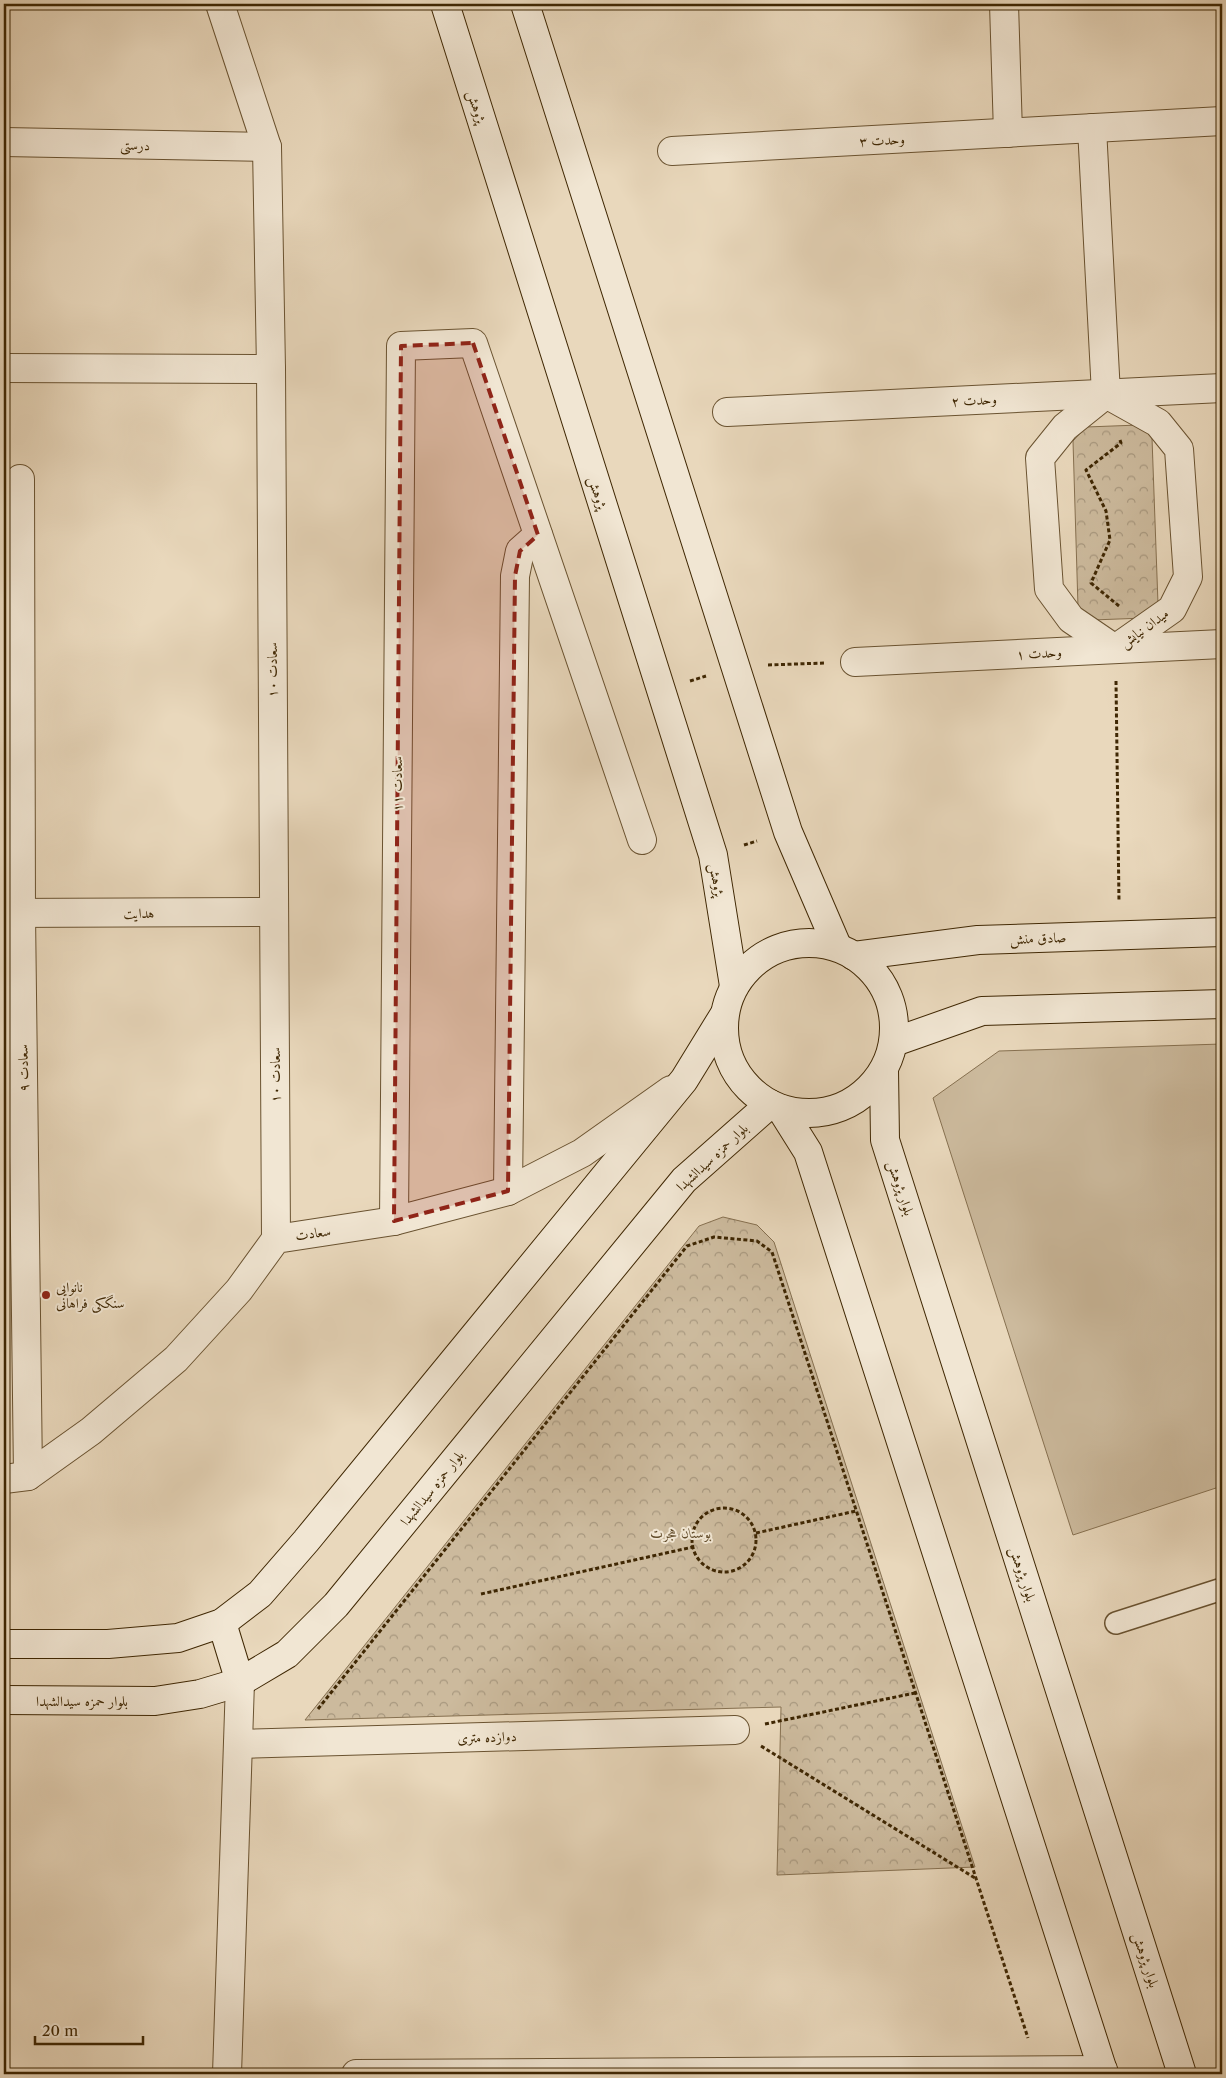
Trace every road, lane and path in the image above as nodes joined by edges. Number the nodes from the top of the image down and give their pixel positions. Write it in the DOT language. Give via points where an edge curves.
graph roads {
  1 [pos="220,4"];
  2 [pos="445,4"];
  3 [pos="525,4"];
  4 [pos="1004,4"];
  5 [pos="1222,121"];
  6 [pos="1092,128"];
  7 [pos="1008,133"];
  8 [pos="4,142"];
  9 [pos="267,148"];
  10 [pos="672,151"];
  11 [pos="4,368"];
  12 [pos="271,368"];
  13 [pos="1222,388"];
  14 [pos="1106,394"];
  15 [pos="727,412"];
  16 [pos="20,479"];
  17 [pos="538,535"];
  18 [pos="1222,644"];
  19 [pos="1115,649"];
  20 [pos="855,662"];
  21 [pos="735,666"];
  22 [pos="660,690"];
  23 [pos="788,832"];
  24 [pos="642,840"];
  25 [pos="713,855"];
  26 [pos="274,912"];
  27 [pos="12,913"];
  28 [pos="1222,932"];
  29 [pos="1119,935"];
  30 [pos="846,951"];
  31 [pos="734,986"];
  32 [pos="1222,1004"];
  33 [pos="724,1015"];
  34 [pos="894,1042"];
  35 [pos="884,1070"];
  36 [pos="684,1080"];
  37 [pos="775,1107"];
  38 [pos="508,1191"];
  39 [pos="394,1221"];
  40 [pos="276,1239"];
  41 [pos="16,1478"];
  42 [pos="856,1512"];
  43 [pos="756,1533"];
  44 [pos="693,1547"];
  45 [pos="1222,1589"];
  46 [pos="481,1594"];
  47 [pos="222,1623"];
  48 [pos="1116,1623"];
  49 [pos="4,1644"];
  50 [pos="240,1682"];
  51 [pos="915,1693"];
  52 [pos="4,1700"];
  53 [pos="735,1730"];
  54 [pos="292,1742"];
  55 [pos="238,1744"];
  56 [pos="975,1878"];
  57 [pos="1038,2070"];
  58 [pos="1104,2072"];
  59 [pos="226,2074"];
  60 [pos="356,2074"];
  61 [pos="480,2074"];
  62 [pos="1182,2074"];
  1 -- 9 [label="street, سعادت ۱۰"];
  2 -- 22 [label="street, پژوهش"];
  3 -- 21 [label="street"];
  4 -- 7 [label="street"];
  5 -- 6 [label="street, وحدت ۳"];
  6 -- 7 [label="street, وحدت ۳"];
  6 -- 14 [label="street"];
  7 -- 10 [label="street, وحدت ۳"];
  8 -- 9 [label="street, درستی"];
  9 -- 12 [label="street, سعادت ۱۰"];
  11 -- 12 [label="street"];
  12 -- 26 [label="street, سعادت ۱۰"];
  13 -- 14 [label="street, وحدت ۲"];
  14 -- 15 [label="street, وحدت ۲"];
  14 -- 19 [label="path" via="1121,444 1086,470 1106,511 1110,540 1091,583 1121,607"];
  14 -- 19 [label="street, میدان نیایش" via="1065,427 1040,458 1049,589 1071,619"];
  14 -- 19 [label="street, میدان نیایش" via="1158,423 1180,449 1188,577 1172,609"];
  16 -- 27 [label="street, سعادت ۹"];
  17 -- 24 [label="street"];
  17 -- 38 [label="street" via="520,552 514,576"];
  17 -- 39 [label="street, سعادت ۱۱" via="473,343 401,346"];
  18 -- 19 [label="street, وحدت ۱"];
  19 -- 20 [label="street, وحدت ۱"];
  19 -- 29 [label="path"];
  20 -- 21 [label="path"];
  21 -- 22 [label="path"];
  21 -- 23 [label="street"];
  22 -- 25 [label="street, پژوهش"];
  23 -- 25 [label="path"];
  23 -- 30 [label="street"];
  25 -- 31 [label="street, پژوهش"];
  26 -- 27 [label="street, هدایت"];
  26 -- 40 [label="street, سعادت ۱۰"];
  27 -- 41 [label="street, سعادت ۹"];
  28 -- 29 [label="street, صادق منش"];
  29 -- 30 [label="street, صادق منش" via="978,940"];
  30 -- 31 [label="street" via="808,942 778,947 752,963"];
  30 -- 34 [label="street" via="864,961 883,983 894,1012"];
  31 -- 33 [label="street"];
  32 -- 34 [label="street" via="982,1010"];
  33 -- 36 [label="street"];
  33 -- 37 [label="street" via="724,1044 735,1072 755,1095"];
  34 -- 35 [label="street"];
  35 -- 37 [label="street" via="866,1093 840,1108 810,1114"];
  35 -- 62 [label="street, بلوار پژوهش" via="886,1140"];
  36 -- 38 [label="street, سعادت" via="582,1152"];
  36 -- 47 [label="street" via="306,1541 260,1594"];
  37 -- 50 [label="street, بلوار حمزه سیدالشهدا" via="684,1180 336,1604 287,1654"];
  37 -- 58 [label="street" via="808,1152"];
  38 -- 39 [label="street, سعادت"];
  39 -- 40 [label="street, سعادت"];
  40 -- 41 [label="street, سعادت" via="239,1290 176,1359 91,1431"];
  42 -- 43 [label="path"];
  42 -- 51 [label="path"];
  42 -- 54 [label="path" via="772,1252 757,1240 714,1237 687,1246"];
  43 -- 44 [label="path" via="742,1513 718,1508 697,1523 692,1534"];
  43 -- 44 [label="path" via="752,1558 731,1572 707,1568"];
  44 -- 46 [label="path"];
  45 -- 48 [label="lane"];
  47 -- 49 [label="street" via="178,1638 108,1644"];
  47 -- 50 [label="street"];
  50 -- 52 [label="street, بلوار حمزه سیدالشهدا" via="200,1694 155,1701"];
  50 -- 55 [label="street"];
  51 -- 53 [label="path"];
  51 -- 56 [label="path"];
  53 -- 54 [label="street, دوازده متری"];
  53 -- 56 [label="path"];
  54 -- 55 [label="street, دوازده متری"];
  55 -- 59 [label="street"];
  56 -- 57 [label="path"];
  57 -- 58 [label="street"];
  57 -- 61 [label="street"];
  60 -- 61 [label="street"];
}
